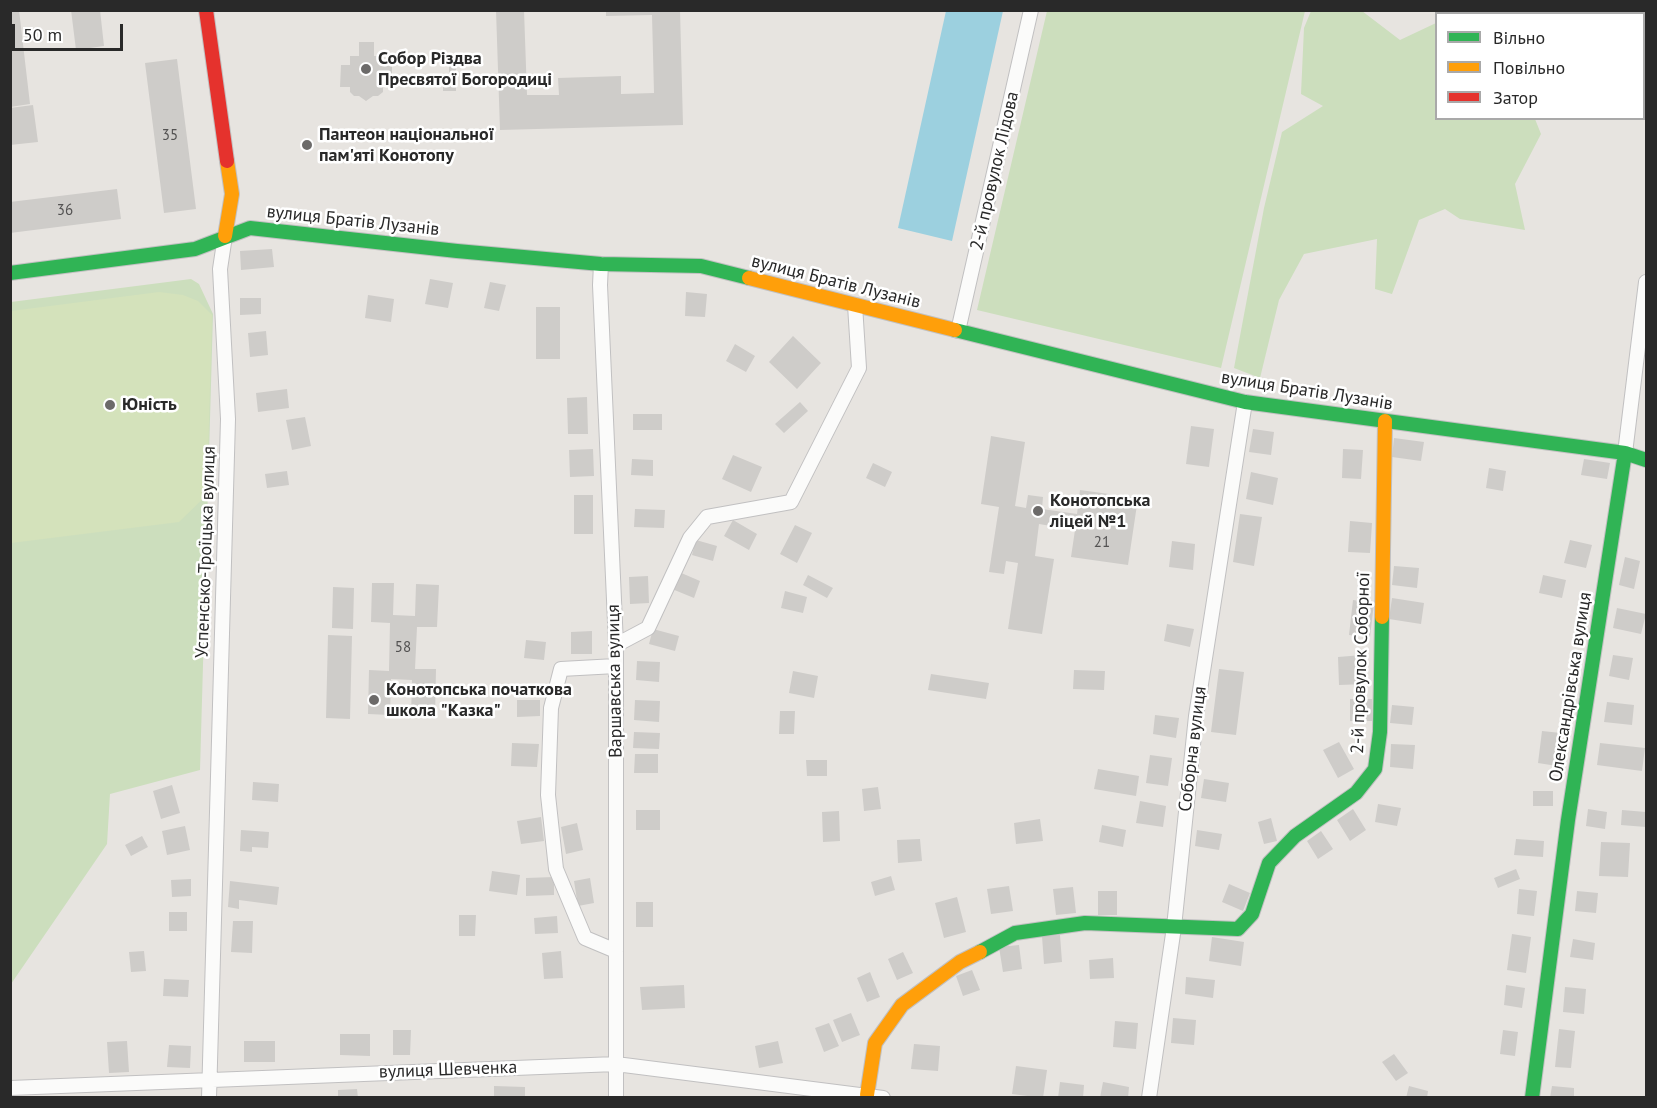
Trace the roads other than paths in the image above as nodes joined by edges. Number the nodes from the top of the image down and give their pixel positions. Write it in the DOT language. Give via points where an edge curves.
graph roads {
  1 [pos="206,10"];
  2 [pos="1031,10"];
  3 [pos="225,236"];
  4 [pos="601,264"];
  5 [pos="10,273"];
  6 [pos="1647,282"];
  7 [pos="855,305"];
  8 [pos="958,331"];
  9 [pos="1245,402"];
  10 [pos="1385,421"];
  11 [pos="1625,453"];
  12 [pos="1647,460"];
  13 [pos="616,645"];
  14 [pos="616,666"];
  15 [pos="1174,927"];
  16 [pos="616,951"];
  17 [pos="616,1064"];
  18 [pos="208,1080"];
  19 [pos="10,1088"];
  20 [pos="867,1095"];
  21 [pos="208,1098"];
  22 [pos="616,1098"];
  23 [pos="883,1098"];
  24 [pos="1149,1098"];
  25 [pos="1532,1098"];
  1 -- 3 [label="main road, Успенсько-Троїцька вулиця" via="232,194"];
  2 -- 8 [label="street, 2-й провулок Лідова"];
  3 -- 4 [label="main road, вулиця Братів Лузанів" via="250,228"];
  3 -- 5 [label="main road, вулиця Братів Лузанів" via="195,249"];
  3 -- 18 [label="street, Успенсько-Троїцька вулиця" via="220,269 228,419"];
  4 -- 7 [label="main road, вулиця Братів Лузанів" via="702,266"];
  4 -- 13 [label="street, Варшавська вулиця"];
  6 -- 11 [label="street, Олександрівська вулиця"];
  7 -- 8 [label="main road, вулиця Братів Лузанів"];
  7 -- 13 [label="street" via="859,368 791,502 707,517 690,538 648,627"];
  8 -- 9 [label="main road, вулиця Братів Лузанів"];
  9 -- 10 [label="main road, вулиця Братів Лузанів"];
  9 -- 15 [label="street, Соборна вулиця" via="1196,716"];
  10 -- 11 [label="main road, вулиця Братів Лузанів"];
  10 -- 15 [label="main road, 2-й провулок Соборної" via="1380,732 1375,769 1356,793 1294,836 1269,863 1252,914 1238,929"];
  11 -- 12 [label="main road, вулиця Братів Лузанів"];
  11 -- 25 [label="main road, Олександрівська вулиця" via="1568,820"];
  13 -- 14 [label="street, Варшавська вулиця"];
  14 -- 16 [label="street, Варшавська вулиця"];
  14 -- 16 [label="street" via="561,669 551,708 548,795 556,869 585,938"];
  15 -- 20 [label="main road, 2-й провулок Соборної" via="1085,923 1015,933 960,962 902,1005 875,1043"];
  15 -- 24 [label="street, Соборна вулиця"];
  16 -- 17 [label="street, Варшавська вулиця"];
  17 -- 18 [label="street, вулиця Шевченка"];
  17 -- 20 [label="street, вулиця Шевченка"];
  17 -- 22 [label="street, Варшавська вулиця"];
  18 -- 19 [label="street, вулиця Шевченка"];
  18 -- 21 [label="street, Успенсько-Троїцька вулиця"];
  20 -- 23 [label="street, вулиця Шевченка"];
}
